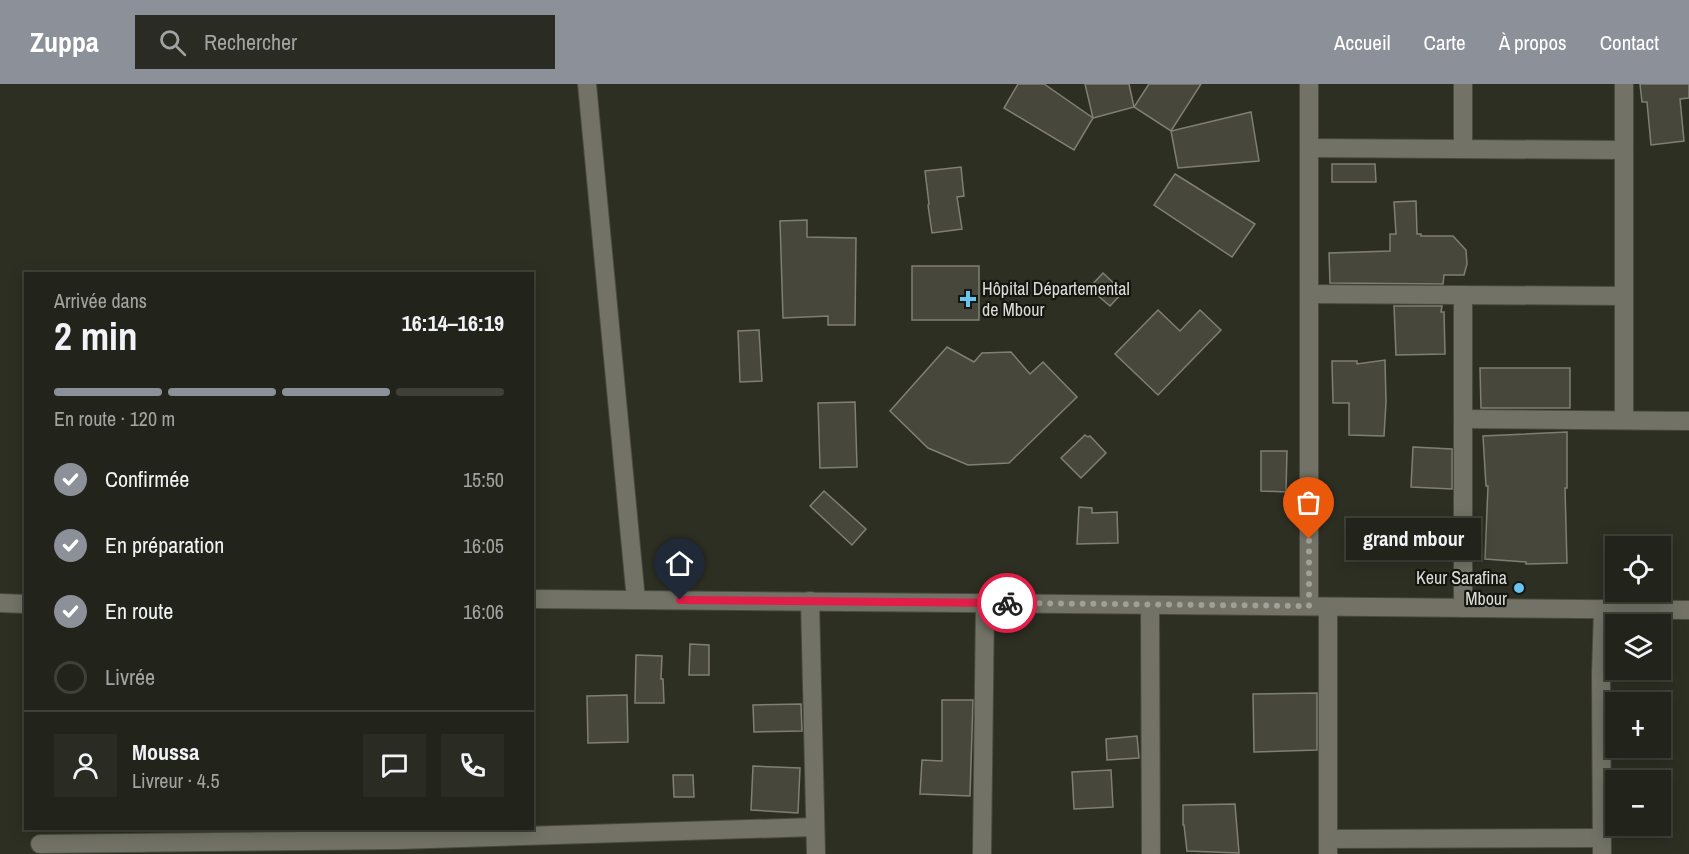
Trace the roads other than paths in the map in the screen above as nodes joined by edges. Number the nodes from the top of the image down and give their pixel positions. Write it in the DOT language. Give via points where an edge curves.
graph roads {
  1 [pos="587,84"];
  2 [pos="1309,84"];
  3 [pos="1463,84"];
  4 [pos="1624,84"];
  5 [pos="1309,148"];
  6 [pos="1464,149"];
  7 [pos="1624,150"];
  8 [pos="1309,294"];
  9 [pos="1463,295"];
  10 [pos="1624,296"];
  11 [pos="1463,419"];
  12 [pos="1624,420"];
  13 [pos="1689,421"];
  14 [pos="534,599"];
  15 [pos="636,600"];
  16 [pos="810,602"];
  17 [pos="0,603"];
  18 [pos="984,603"];
  19 [pos="24,604"];
  20 [pos="1150,605"];
  21 [pos="1309,606"];
  22 [pos="1328,607"];
  23 [pos="1463,608"];
  24 [pos="1603,609"];
  25 [pos="1689,610"];
  26 [pos="815,827"];
  27 [pos="398,841"];
  28 [pos="40,842"];
  29 [pos="1328,846"];
  30 [pos="1602,846"];
  31 [pos="816,854"];
  32 [pos="982,854"];
  33 [pos="1151,854"];
  1 -- 15 [label="street"];
  2 -- 5 [label="street"];
  3 -- 6 [label="street"];
  4 -- 7 [label="street"];
  5 -- 6 [label="street"];
  5 -- 8 [label="street"];
  6 -- 7 [label="street"];
  7 -- 10 [label="street"];
  8 -- 9 [label="street"];
  8 -- 21 [label="street"];
  9 -- 10 [label="street"];
  9 -- 11 [label="street"];
  10 -- 12 [label="street"];
  11 -- 12 [label="street"];
  11 -- 23 [label="street"];
  12 -- 13 [label="street"];
  14 -- 15 [label="street"];
  15 -- 16 [label="street"];
  16 -- 18 [label="street"];
  16 -- 26 [label="street"];
  17 -- 19 [label="street"];
  18 -- 20 [label="street"];
  18 -- 32 [label="street"];
  20 -- 21 [label="street"];
  20 -- 33 [label="street"];
  21 -- 22 [label="street"];
  22 -- 23 [label="street"];
  22 -- 29 [label="street"];
  23 -- 24 [label="street"];
  24 -- 25 [label="street"];
  24 -- 30 [label="street"];
  26 -- 27 [label="street"];
  26 -- 31 [label="street"];
  27 -- 28 [label="street"];
  29 -- 30 [label="street"];
}
